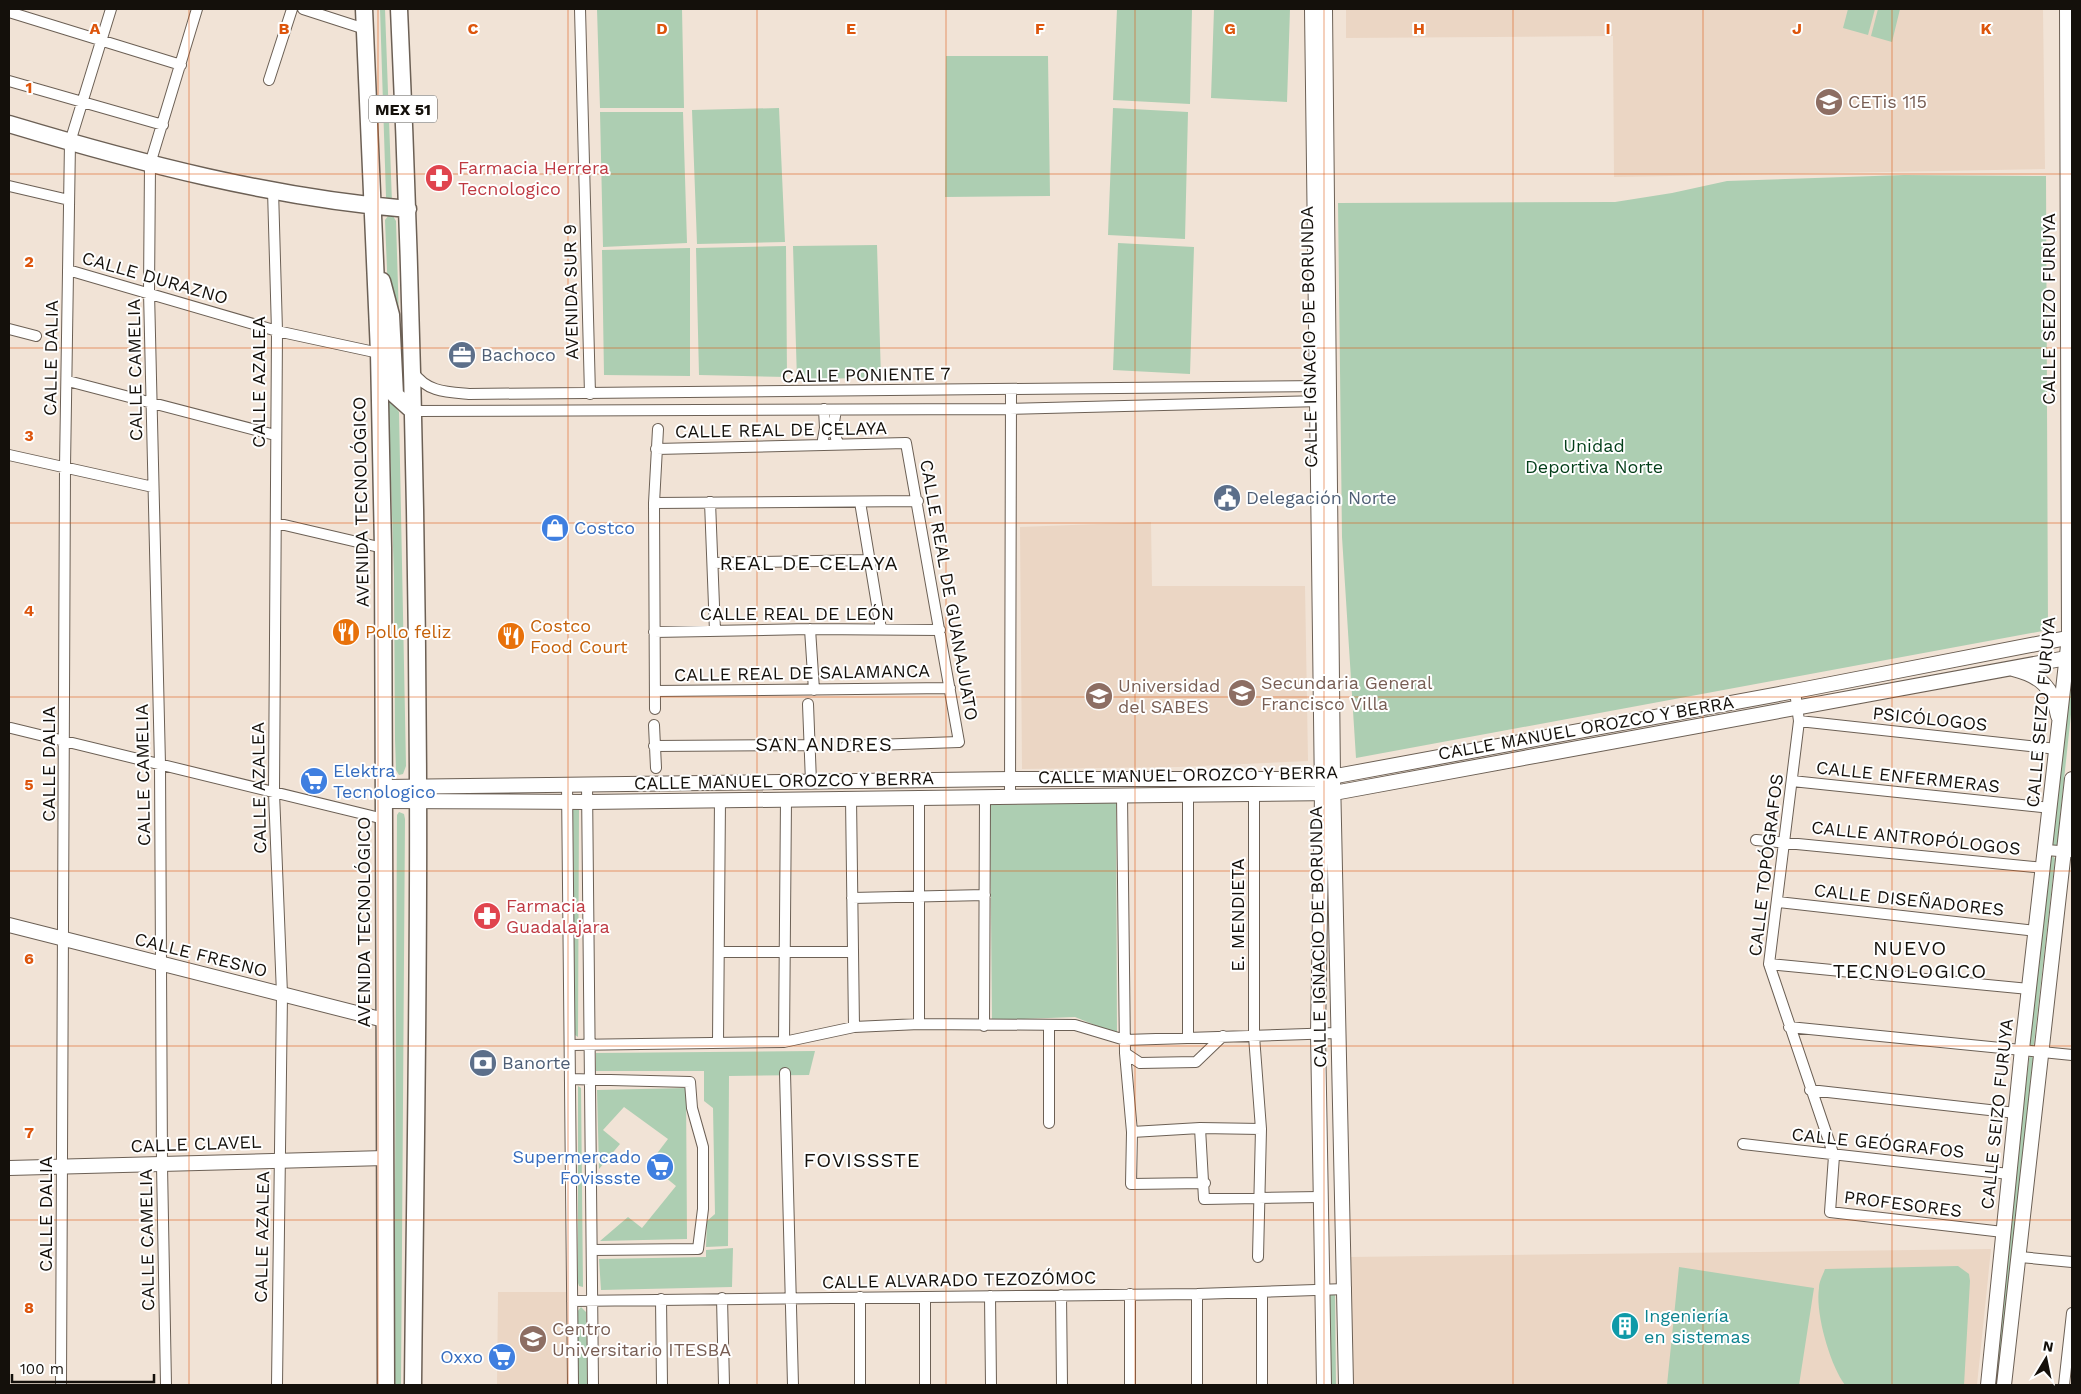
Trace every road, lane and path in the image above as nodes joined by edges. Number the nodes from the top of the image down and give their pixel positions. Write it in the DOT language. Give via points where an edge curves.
graph roads {
  1 [pos="111,9"];
  2 [pos="197,9"];
  3 [pos="292,9"];
  4 [pos="303,9"];
  5 [pos="399,9"];
  6 [pos="580,9"];
  7 [pos="1312,9"];
  8 [pos="1325,9"];
  9 [pos="2067,9"];
  10 [pos="361,10"];
  11 [pos="9,12"];
  12 [pos="365,29"];
  13 [pos="102,41"];
  14 [pos="181,66"];
  15 [pos="269,80"];
  16 [pos="9,81"];
  17 [pos="82,102"];
  18 [pos="9,124"];
  19 [pos="162,125"];
  20 [pos="70,142"];
  21 [pos="150,164"];
  22 [pos="9,186"];
  23 [pos="273,190"];
  24 [pos="69,200"];
  25 [pos="2070,201"];
  26 [pos="372,206"];
  27 [pos="408,209"];
  28 [pos="374,250"];
  29 [pos="68,270"];
  30 [pos="149,292"];
  31 [pos="9,329"];
  32 [pos="277,330"];
  33 [pos="36,336"];
  34 [pos="379,354"];
  35 [pos="412,371"];
  36 [pos="68,381"];
  37 [pos="1322,386"];
  38 [pos="1011,390"];
  39 [pos="590,394"];
  40 [pos="1323,401"];
  41 [pos="153,403"];
  42 [pos="1010,409"];
  43 [pos="824,410"];
  44 [pos="836,410"];
  45 [pos="413,411"];
  46 [pos="658,429"];
  47 [pos="275,435"];
  48 [pos="906,443"];
  49 [pos="838,444"];
  50 [pos="822,445"];
  51 [pos="656,449"];
  52 [pos="9,455"];
  53 [pos="65,468"];
  54 [pos="152,486"];
  55 [pos="918,501"];
  56 [pos="710,502"];
  57 [pos="860,502"];
  58 [pos="654,503"];
  59 [pos="276,523"];
  60 [pos="383,548"];
  61 [pos="870,560"];
  62 [pos="712,564"];
  63 [pos="810,629"];
  64 [pos="881,629"];
  65 [pos="940,630"];
  66 [pos="714,631"];
  67 [pos="654,632"];
  68 [pos="2071,637"];
  69 [pos="2070,657"];
  70 [pos="2008,667"];
  71 [pos="950,688"];
  72 [pos="814,690"];
  73 [pos="655,691"];
  74 [pos="1795,691"];
  75 [pos="808,704"];
  76 [pos="655,709"];
  77 [pos="1798,715"];
  78 [pos="654,725"];
  79 [pos="2060,726"];
  80 [pos="11,728"];
  81 [pos="66,741"];
  82 [pos="809,745"];
  83 [pos="654,746"];
  84 [pos="846,746"];
  85 [pos="2057,749"];
  86 [pos="160,764"];
  87 [pos="656,768"];
  88 [pos="1327,778"];
  89 [pos="1011,779"];
  90 [pos="2072,780"];
  91 [pos="1792,781"];
  92 [pos="811,782"];
  93 [pos="567,785"];
  94 [pos="587,785"];
  95 [pos="274,793"];
  96 [pos="384,794"];
  97 [pos="418,794"];
  98 [pos="1254,794"];
  99 [pos="1328,794"];
  100 [pos="1188,795"];
  101 [pos="1122,796"];
  102 [pos="985,797"];
  103 [pos="1010,797"];
  104 [pos="851,798"];
  105 [pos="720,799"];
  106 [pos="786,799"];
  107 [pos="919,799"];
  108 [pos="568,802"];
  109 [pos="587,802"];
  110 [pos="2051,808"];
  111 [pos="384,819"];
  112 [pos="1756,840"];
  113 [pos="1785,841"];
  114 [pos="2046,850"];
  115 [pos="2068,852"];
  116 [pos="2044,868"];
  117 [pos="985,895"];
  118 [pos="919,897"];
  119 [pos="852,898"];
  120 [pos="1778,902"];
  121 [pos="9,924"];
  122 [pos="2036,931"];
  123 [pos="65,939"];
  124 [pos="719,952"];
  125 [pos="785,952"];
  126 [pos="853,952"];
  127 [pos="1769,964"];
  128 [pos="161,965"];
  129 [pos="2029,989"];
  130 [pos="282,994"];
  131 [pos="384,1020"];
  132 [pos="920,1024"];
  133 [pos="1049,1025"];
  134 [pos="984,1026"];
  135 [pos="854,1027"];
  136 [pos="1789,1027"];
  137 [pos="1318,1033"];
  138 [pos="1337,1033"];
  139 [pos="1188,1036"];
  140 [pos="1223,1036"];
  141 [pos="1254,1036"];
  142 [pos="1125,1040"];
  143 [pos="718,1042"];
  144 [pos="784,1042"];
  145 [pos="590,1044"];
  146 [pos="570,1045"];
  147 [pos="2022,1049"];
  148 [pos="2042,1051"];
  149 [pos="1125,1053"];
  150 [pos="2072,1055"];
  151 [pos="785,1073"];
  152 [pos="590,1078"];
  153 [pos="570,1079"];
  154 [pos="1810,1090"];
  155 [pos="2016,1113"];
  156 [pos="1049,1123"];
  157 [pos="1200,1128"];
  158 [pos="1262,1129"];
  159 [pos="1132,1132"];
  160 [pos="1743,1144"];
  161 [pos="1834,1156"];
  162 [pos="385,1158"];
  163 [pos="280,1161"];
  164 [pos="162,1165"];
  165 [pos="62,1167"];
  166 [pos="9,1168"];
  167 [pos="2009,1174"];
  168 [pos="1205,1183"];
  169 [pos="1320,1197"];
  170 [pos="1261,1198"];
  171 [pos="1830,1212"];
  172 [pos="2003,1232"];
  173 [pos="592,1250"];
  174 [pos="1258,1257"];
  175 [pos="2020,1257"];
  176 [pos="2072,1262"];
  177 [pos="1346,1289"];
  178 [pos="1322,1292"];
  179 [pos="1262,1293"];
  180 [pos="1130,1294"];
  181 [pos="1197,1294"];
  182 [pos="1061,1295"];
  183 [pos="925,1296"];
  184 [pos="990,1296"];
  185 [pos="860,1297"];
  186 [pos="722,1298"];
  187 [pos="792,1298"];
  188 [pos="661,1299"];
  189 [pos="572,1301"];
  190 [pos="592,1301"];
  191 [pos="2072,1313"];
  192 [pos="61,1385"];
  193 [pos="166,1385"];
  194 [pos="277,1385"];
  195 [pos="386,1385"];
  196 [pos="413,1385"];
  197 [pos="573,1385"];
  198 [pos="593,1385"];
  199 [pos="662,1385"];
  200 [pos="724,1385"];
  201 [pos="793,1385"];
  202 [pos="860,1385"];
  203 [pos="925,1385"];
  204 [pos="991,1385"];
  205 [pos="1062,1385"];
  206 [pos="1130,1385"];
  207 [pos="1197,1385"];
  208 [pos="1262,1385"];
  209 [pos="1324,1385"];
  210 [pos="1346,1385"];
  211 [pos="1988,1385"];
  212 [pos="2004,1385"];
  213 [pos="2064,1385"];
  1 -- 13 [label="street, CALLE DALIA"];
  2 -- 14 [label="street, CALLE CAMELIA"];
  3 -- 15 [label="street"];
  4 -- 12 [label="street"];
  5 -- 27 [label="main road, MEX 51"];
  6 -- 39 [label="street, AVENIDA SUR 9"];
  7 -- 37 [label="street, CALLE IGNACIO DE BORUNDA"];
  8 -- 37 [label="street, CALLE IGNACIO DE BORUNDA"];
  9 -- 25 [label="street, CALLE SEIZO FURUYA"];
  10 -- 12 [label="main road, AVENIDA TECNOLÓGICO / MEX 51"];
  11 -- 13 [label="street"];
  12 -- 26 [label="main road, AVENIDA TECNOLÓGICO / MEX 51"];
  13 -- 14 [label="street"];
  13 -- 17 [label="street, CALLE DALIA"];
  14 -- 19 [label="street, CALLE CAMELIA"];
  16 -- 17 [label="street"];
  17 -- 19 [label="street"];
  17 -- 20 [label="street, CALLE DALIA"];
  18 -- 20 [label="main road"];
  19 -- 21 [label="street, CALLE CAMELIA"];
  20 -- 21 [label="main road"];
  20 -- 24 [label="street, CALLE DALIA"];
  21 -- 23 [label="main road"];
  21 -- 30 [label="street, CALLE CAMELIA"];
  22 -- 24 [label="street"];
  23 -- 26 [label="main road"];
  23 -- 32 [label="street, CALLE AZALEA"];
  24 -- 29 [label="street, CALLE DALIA"];
  25 -- 68 [label="street, CALLE SEIZO FURUYA"];
  26 -- 27 [label="main road"];
  26 -- 28 [label="main road, AVENIDA TECNOLÓGICO / MEX 51"];
  27 -- 35 [label="main road, MEX 51"];
  28 -- 34 [label="main road, AVENIDA TECNOLÓGICO / MEX 51"];
  28 -- 45 [label="main road" via="391,314 395,395"];
  29 -- 30 [label="street, CALLE DURAZNO"];
  29 -- 36 [label="street, CALLE DALIA"];
  30 -- 32 [label="street, CALLE DURAZNO"];
  30 -- 41 [label="street, CALLE CAMELIA"];
  31 -- 33 [label="street"];
  32 -- 34 [label="street, CALLE DURAZNO"];
  32 -- 47 [label="street, CALLE AZALEA"];
  34 -- 60 [label="main road, AVENIDA TECNOLÓGICO / MEX 51"];
  35 -- 39 [label="street, CALLE PONIENTE 7" via="435,391"];
  35 -- 45 [label="main road, MEX 51"];
  36 -- 41 [label="street"];
  36 -- 53 [label="street, CALLE DALIA"];
  37 -- 38 [label="street, CALLE PONIENTE 7"];
  37 -- 40 [label="street, CALLE IGNACIO DE BORUNDA"];
  38 -- 39 [label="street, CALLE PONIENTE 7"];
  38 -- 42 [label="street"];
  40 -- 42 [label="street, CALLE PONIENTE 7"];
  40 -- 88 [label="street, CALLE IGNACIO DE BORUNDA"];
  41 -- 47 [label="street"];
  41 -- 54 [label="street, CALLE CAMELIA"];
  42 -- 44 [label="street, CALLE PONIENTE 7"];
  42 -- 89 [label="street"];
  43 -- 44 [label="street, CALLE PONIENTE 7"];
  43 -- 45 [label="street, CALLE PONIENTE 7"];
  43 -- 50 [label="street"];
  44 -- 49 [label="street" via="833,428"];
  45 -- 97 [label="main road, MEX 51"];
  46 -- 51 [label="street"];
  47 -- 59 [label="street, CALLE AZALEA"];
  48 -- 49 [label="street, CALLE REAL DE CELAYA"];
  48 -- 55 [label="street, CALLE REAL DE GUANAJUATO"];
  49 -- 50 [label="street, CALLE REAL DE CELAYA"];
  50 -- 51 [label="street, CALLE REAL DE CELAYA"];
  51 -- 58 [label="street"];
  52 -- 53 [label="street"];
  53 -- 54 [label="street"];
  53 -- 81 [label="street, CALLE DALIA"];
  54 -- 86 [label="street, CALLE CAMELIA"];
  55 -- 57 [label="street"];
  55 -- 65 [label="street, CALLE REAL DE GUANAJUATO"];
  56 -- 57 [label="street"];
  56 -- 58 [label="street"];
  56 -- 62 [label="street"];
  57 -- 61 [label="street"];
  58 -- 67 [label="street"];
  59 -- 60 [label="street"];
  59 -- 95 [label="street, CALLE AZALEA"];
  60 -- 96 [label="main road, AVENIDA TECNOLÓGICO / MEX 51"];
  61 -- 62 [label="street"];
  61 -- 64 [label="street"];
  62 -- 66 [label="street"];
  63 -- 64 [label="street, CALLE REAL DE LEÓN"];
  63 -- 66 [label="street, CALLE REAL DE LEÓN"];
  63 -- 72 [label="street"];
  64 -- 65 [label="street, CALLE REAL DE LEÓN"];
  65 -- 71 [label="street, CALLE REAL DE GUANAJUATO"];
  66 -- 67 [label="street, CALLE REAL DE LEÓN"];
  67 -- 73 [label="street"];
  68 -- 69 [label="street, CALLE SEIZO FURUYA"];
  68 -- 74 [label="street, CALLE MANUEL OROZCO Y BERRA"];
  69 -- 70 [label="street, CALLE MANUEL OROZCO Y BERRA"];
  69 -- 79 [label="street, CALLE SEIZO FURUYA"];
  70 -- 77 [label="street, CALLE MANUEL OROZCO Y BERRA"];
  70 -- 79 [label="street" via="2032,674 2047,686 2056,701"];
  71 -- 72 [label="street, CALLE REAL DE SALAMANCA"];
  71 -- 84 [label="street, CALLE REAL DE GUANAJUATO" via="959,742"];
  72 -- 73 [label="street, CALLE REAL DE SALAMANCA"];
  73 -- 76 [label="street"];
  74 -- 77 [label="street, CALLE TOPÓGRAFOS"];
  74 -- 88 [label="street, CALLE MANUEL OROZCO Y BERRA"];
  75 -- 82 [label="street"];
  77 -- 85 [label="street, PSICÓLOGOS"];
  77 -- 91 [label="street, CALLE TOPÓGRAFOS"];
  77 -- 99 [label="street, CALLE MANUEL OROZCO Y BERRA"];
  78 -- 83 [label="street"];
  79 -- 85 [label="street, CALLE SEIZO FURUYA"];
  80 -- 81 [label="street"];
  81 -- 86 [label="street"];
  81 -- 123 [label="street, CALLE DALIA"];
  82 -- 83 [label="street"];
  82 -- 92 [label="street"];
  83 -- 87 [label="street"];
  85 -- 110 [label="street, CALLE SEIZO FURUYA"];
  86 -- 95 [label="street"];
  86 -- 128 [label="street, CALLE CAMELIA"];
  88 -- 89 [label="street, CALLE MANUEL OROZCO Y BERRA"];
  88 -- 99 [label="street, CALLE IGNACIO DE BORUNDA"];
  89 -- 92 [label="street, CALLE MANUEL OROZCO Y BERRA"];
  89 -- 103 [label="street"];
  90 -- 115 [label="street, CALLE SEIZO FURUYA"];
  91 -- 110 [label="street, CALLE ENFERMERAS"];
  91 -- 113 [label="street, CALLE TOPÓGRAFOS"];
  92 -- 94 [label="street, CALLE MANUEL OROZCO Y BERRA"];
  93 -- 94 [label="street, CALLE MANUEL OROZCO Y BERRA"];
  93 -- 97 [label="street, CALLE MANUEL OROZCO Y BERRA"];
  93 -- 108 [label="street"];
  94 -- 109 [label="street"];
  95 -- 111 [label="street"];
  95 -- 130 [label="street, CALLE AZALEA"];
  96 -- 97 [label="street, CALLE MANUEL OROZCO Y BERRA"];
  96 -- 111 [label="main road, AVENIDA TECNOLÓGICO / MEX 51"];
  97 -- 108 [label="street, CALLE MANUEL OROZCO Y BERRA"];
  97 -- 196 [label="main road, MEX 51"];
  98 -- 99 [label="street, CALLE MANUEL OROZCO Y BERRA"];
  98 -- 100 [label="street, CALLE MANUEL OROZCO Y BERRA"];
  98 -- 141 [label="street, E. MENDIETA"];
  99 -- 137 [label="street, CALLE IGNACIO DE BORUNDA"];
  99 -- 138 [label="street, CALLE IGNACIO DE BORUNDA"];
  100 -- 101 [label="street, CALLE MANUEL OROZCO Y BERRA"];
  100 -- 139 [label="street"];
  101 -- 103 [label="street, CALLE MANUEL OROZCO Y BERRA"];
  101 -- 142 [label="street"];
  102 -- 103 [label="street, CALLE MANUEL OROZCO Y BERRA"];
  102 -- 107 [label="street, CALLE MANUEL OROZCO Y BERRA"];
  102 -- 117 [label="street"];
  104 -- 106 [label="street, CALLE MANUEL OROZCO Y BERRA"];
  104 -- 107 [label="street, CALLE MANUEL OROZCO Y BERRA"];
  104 -- 119 [label="street"];
  105 -- 106 [label="street, CALLE MANUEL OROZCO Y BERRA"];
  105 -- 109 [label="street, CALLE MANUEL OROZCO Y BERRA"];
  105 -- 124 [label="street"];
  106 -- 125 [label="street"];
  107 -- 118 [label="street"];
  108 -- 109 [label="street, CALLE MANUEL OROZCO Y BERRA"];
  108 -- 146 [label="street"];
  109 -- 145 [label="street"];
  110 -- 114 [label="street, CALLE SEIZO FURUYA"];
  111 -- 131 [label="main road, AVENIDA TECNOLÓGICO / MEX 51"];
  112 -- 113 [label="street, CALLE ANTROPÓLOGOS"];
  113 -- 116 [label="street, CALLE ANTROPÓLOGOS"];
  113 -- 120 [label="street, CALLE TOPÓGRAFOS"];
  114 -- 115 [label="street"];
  114 -- 116 [label="street, CALLE SEIZO FURUYA"];
  115 -- 148 [label="street, CALLE SEIZO FURUYA"];
  116 -- 122 [label="street, CALLE SEIZO FURUYA"];
  117 -- 118 [label="street"];
  117 -- 134 [label="street"];
  118 -- 119 [label="street"];
  118 -- 132 [label="street"];
  119 -- 126 [label="street"];
  120 -- 122 [label="street, CALLE DISEÑADORES"];
  120 -- 127 [label="street, CALLE TOPÓGRAFOS"];
  121 -- 123 [label="street, CALLE FRESNO"];
  122 -- 129 [label="street, CALLE SEIZO FURUYA"];
  123 -- 128 [label="street, CALLE FRESNO"];
  123 -- 165 [label="street, CALLE DALIA"];
  124 -- 125 [label="street"];
  124 -- 143 [label="street"];
  125 -- 126 [label="street"];
  125 -- 144 [label="street"];
  126 -- 135 [label="street"];
  127 -- 129 [label="street"];
  127 -- 136 [label="street, CALLE TOPÓGRAFOS"];
  128 -- 130 [label="street, CALLE FRESNO"];
  128 -- 164 [label="street, CALLE CAMELIA"];
  129 -- 147 [label="street, CALLE SEIZO FURUYA"];
  130 -- 131 [label="street, CALLE FRESNO"];
  130 -- 163 [label="street, CALLE AZALEA"];
  131 -- 162 [label="main road, AVENIDA TECNOLÓGICO / MEX 51"];
  132 -- 134 [label="street"];
  132 -- 135 [label="street"];
  133 -- 134 [label="street"];
  133 -- 142 [label="street" via="1075,1025"];
  133 -- 156 [label="street"];
  135 -- 144 [label="street"];
  136 -- 147 [label="street"];
  136 -- 154 [label="street, CALLE TOPÓGRAFOS"];
  137 -- 138 [label="street"];
  137 -- 141 [label="street"];
  137 -- 169 [label="street, CALLE IGNACIO DE BORUNDA"];
  138 -- 177 [label="street, CALLE IGNACIO DE BORUNDA"];
  139 -- 140 [label="street"];
  139 -- 142 [label="street"];
  140 -- 141 [label="street"];
  140 -- 149 [label="street" via="1196,1062 1140,1063"];
  141 -- 158 [label="street, E. MENDIETA"];
  142 -- 149 [label="street"];
  143 -- 144 [label="street"];
  143 -- 145 [label="street"];
  145 -- 146 [label="street"];
  145 -- 152 [label="street"];
  146 -- 153 [label="street"];
  147 -- 148 [label="street"];
  147 -- 155 [label="street, CALLE SEIZO FURUYA"];
  148 -- 150 [label="street"];
  148 -- 175 [label="street, CALLE SEIZO FURUYA"];
  149 -- 159 [label="street"];
  151 -- 187 [label="street"];
  152 -- 153 [label="street"];
  152 -- 173 [label="street"];
  152 -- 173 [label="street" via="690,1082 692,1108 703,1148 704,1209 698,1250"];
  153 -- 189 [label="street"];
  154 -- 155 [label="street"];
  154 -- 161 [label="street, CALLE TOPÓGRAFOS"];
  155 -- 167 [label="street, CALLE SEIZO FURUYA"];
  157 -- 158 [label="street"];
  157 -- 159 [label="street"];
  157 -- 168 [label="street"];
  158 -- 170 [label="street, E. MENDIETA"];
  159 -- 168 [label="street" via="1131,1184"];
  160 -- 161 [label="street, CALLE GEÓGRAFOS"];
  161 -- 167 [label="street, CALLE GEÓGRAFOS"];
  161 -- 171 [label="street, CALLE TOPÓGRAFOS"];
  162 -- 163 [label="street, CALLE CLAVEL"];
  162 -- 195 [label="main road, AVENIDA TECNOLÓGICO / MEX 51"];
  163 -- 164 [label="street, CALLE CLAVEL"];
  163 -- 194 [label="street, CALLE AZALEA"];
  164 -- 165 [label="street, CALLE CLAVEL"];
  164 -- 193 [label="street, CALLE CAMELIA"];
  165 -- 166 [label="street, CALLE CLAVEL"];
  165 -- 192 [label="street, CALLE DALIA"];
  167 -- 172 [label="street, CALLE SEIZO FURUYA"];
  168 -- 170 [label="street" via="1204,1199"];
  169 -- 170 [label="street"];
  169 -- 178 [label="street, CALLE IGNACIO DE BORUNDA"];
  170 -- 174 [label="street, E. MENDIETA"];
  171 -- 172 [label="street, PROFESORES"];
  172 -- 211 [label="street, CALLE SEIZO FURUYA"];
  173 -- 190 [label="street"];
  175 -- 176 [label="street"];
  175 -- 212 [label="street, CALLE SEIZO FURUYA"];
  177 -- 178 [label="street, CALLE ALVARADO TEZOZÓMOC"];
  177 -- 210 [label="street, CALLE IGNACIO DE BORUNDA"];
  178 -- 179 [label="street, CALLE ALVARADO TEZOZÓMOC"];
  178 -- 209 [label="street, CALLE IGNACIO DE BORUNDA"];
  179 -- 181 [label="street, CALLE ALVARADO TEZOZÓMOC"];
  179 -- 208 [label="street"];
  180 -- 181 [label="street, CALLE ALVARADO TEZOZÓMOC"];
  180 -- 182 [label="street, CALLE ALVARADO TEZOZÓMOC"];
  180 -- 206 [label="street"];
  181 -- 207 [label="street"];
  182 -- 184 [label="street, CALLE ALVARADO TEZOZÓMOC"];
  182 -- 205 [label="street"];
  183 -- 184 [label="street, CALLE ALVARADO TEZOZÓMOC"];
  183 -- 185 [label="street, CALLE ALVARADO TEZOZÓMOC"];
  183 -- 203 [label="street"];
  184 -- 204 [label="street"];
  185 -- 187 [label="street, CALLE ALVARADO TEZOZÓMOC"];
  185 -- 202 [label="street"];
  186 -- 187 [label="street, CALLE ALVARADO TEZOZÓMOC"];
  186 -- 188 [label="street, CALLE ALVARADO TEZOZÓMOC"];
  186 -- 200 [label="street"];
  187 -- 201 [label="street"];
  188 -- 190 [label="street, CALLE ALVARADO TEZOZÓMOC"];
  188 -- 199 [label="street"];
  189 -- 190 [label="street, CALLE ALVARADO TEZOZÓMOC"];
  189 -- 197 [label="street"];
  190 -- 198 [label="street"];
  191 -- 213 [label="street"];
}
